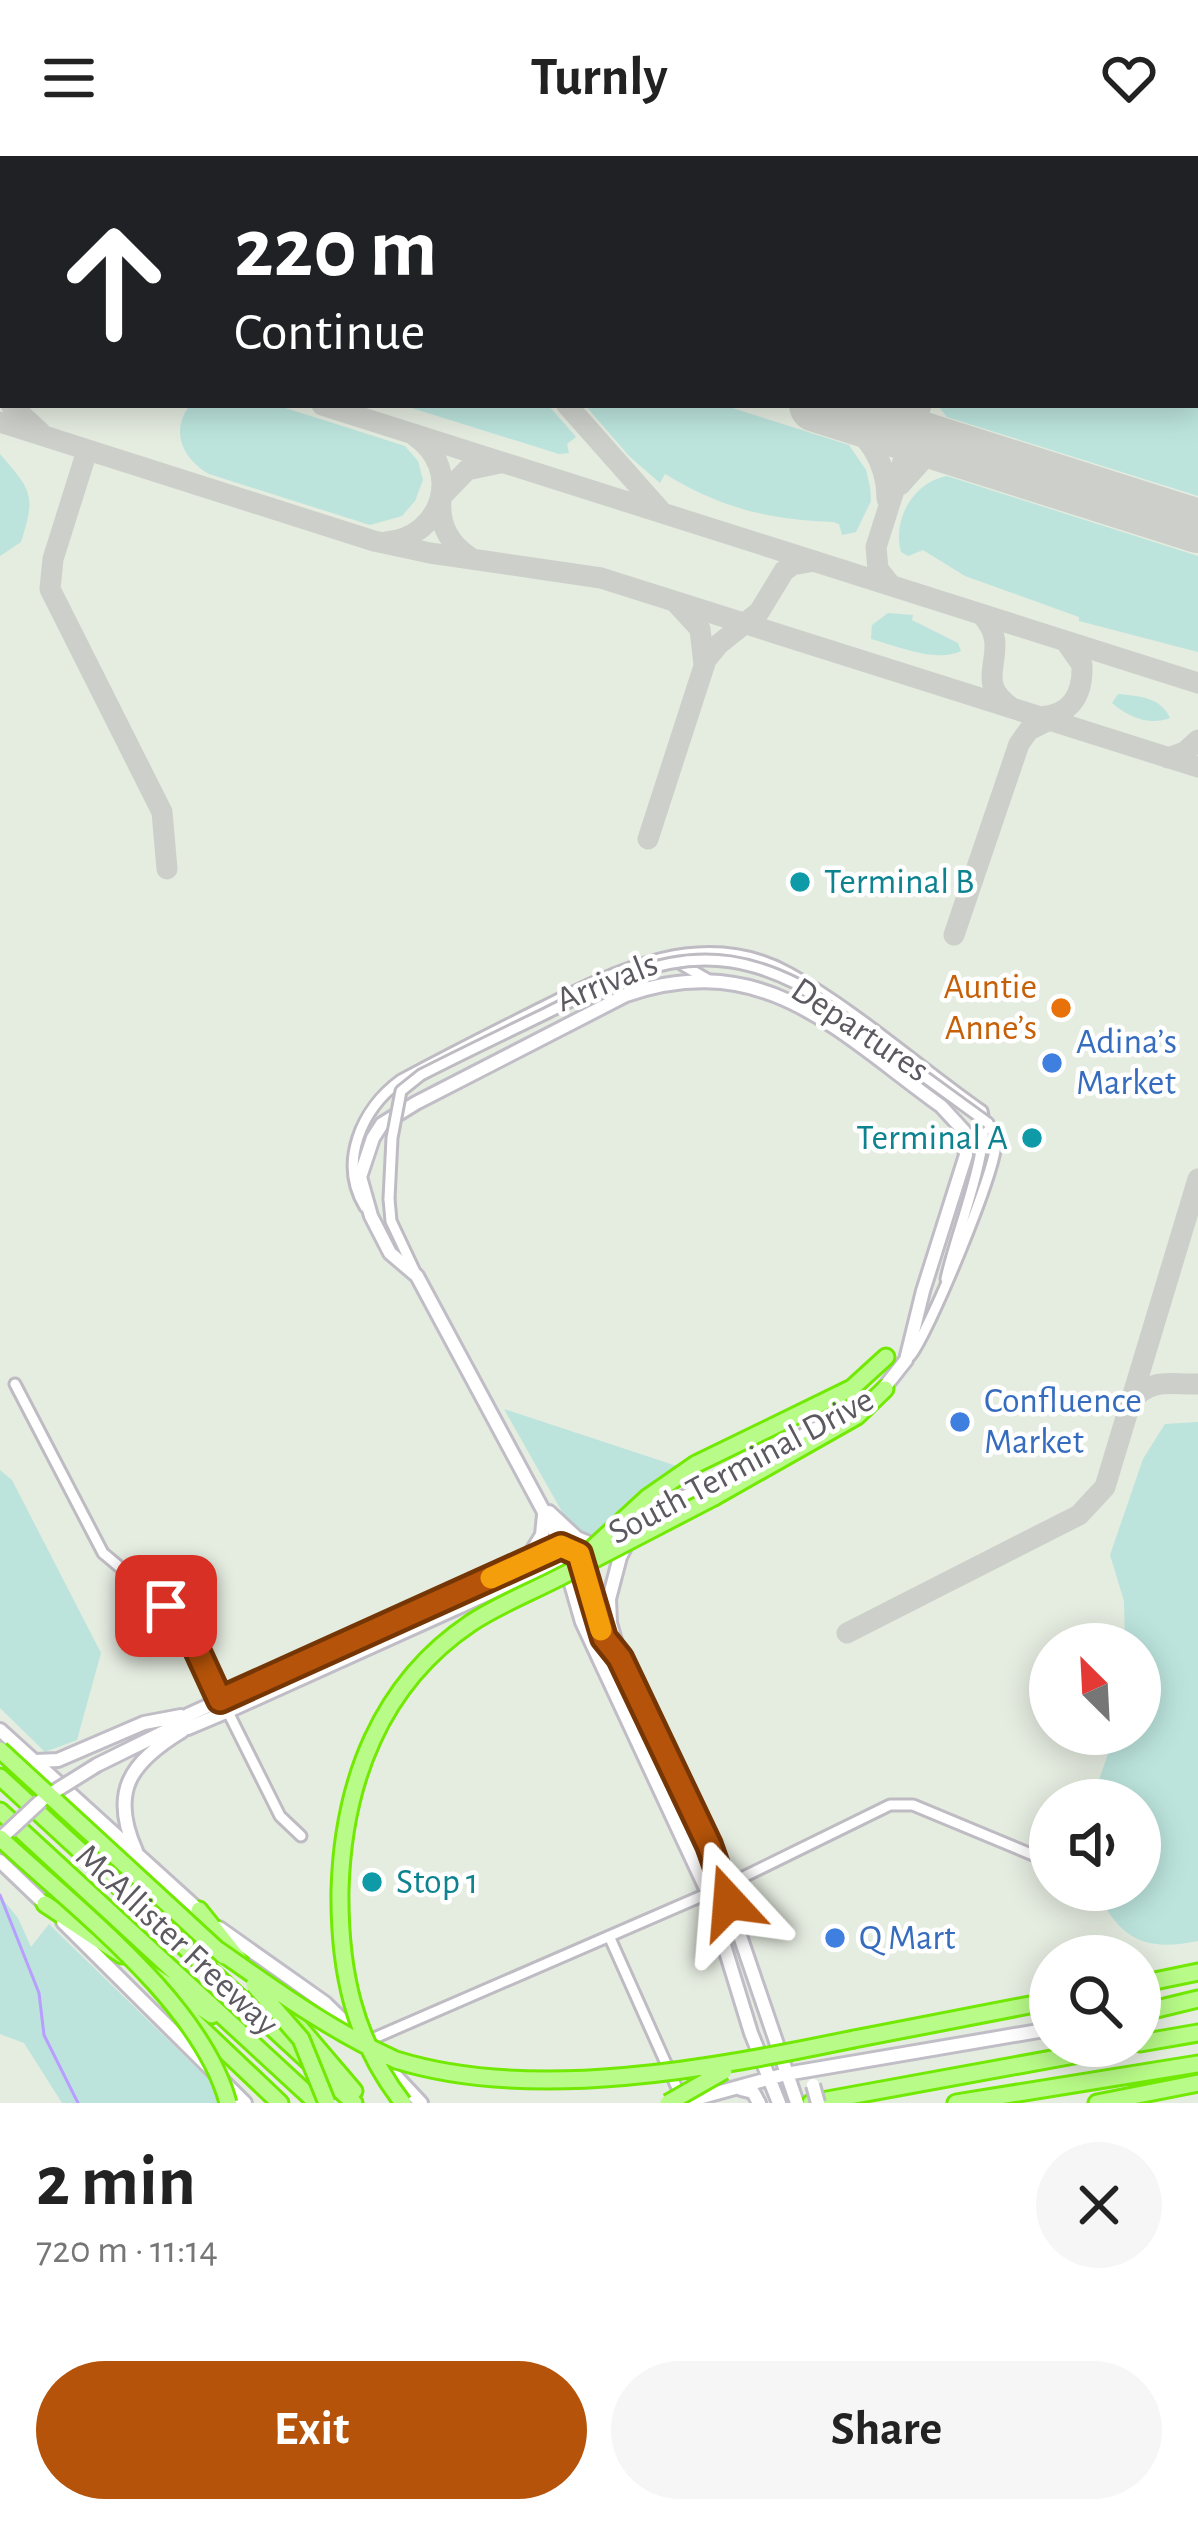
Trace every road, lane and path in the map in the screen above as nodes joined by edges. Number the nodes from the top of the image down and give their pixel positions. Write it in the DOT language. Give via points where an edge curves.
graph roads {
  1 [pos="646,960"];
  2 [pos="707,979"];
  3 [pos="370,1216"];
  4 [pos="417,1276"];
  5 [pos="946,1279"];
  6 [pos="886,1357"];
  7 [pos="906,1360"];
  8 [pos="15,1384"];
  9 [pos="885,1389"];
  10 [pos="544,1508"];
  11 [pos="648,1514"];
  12 [pos="594,1545"];
  13 [pos="579,1554"];
  14 [pos="562,1561"];
  15 [pos="524,1571"];
  16 [pos="501,1573"];
  17 [pos="579,1610"];
  18 [pos="451,1611"];
  19 [pos="369,1641"];
  20 [pos="620,1658"];
  21 [pos="223,1706"];
  22 [pos="188,1721"];
  23 [pos="0,1730"];
  24 [pos="0,1750"];
  25 [pos="34,1761"];
  26 [pos="0,1777"];
  27 [pos="0,1811"];
  28 [pos="301,1836"];
  29 [pos="0,1838"];
  30 [pos="1029,1853"];
  31 [pos="139,1858"];
  32 [pos="0,1861"];
  33 [pos="724,1886"];
  34 [pos="708,1893"];
  35 [pos="44,1904"];
  36 [pos="199,1910"];
  37 [pos="609,1936"];
  38 [pos="218,1950"];
  39 [pos="1198,1972"];
  40 [pos="1161,1980"];
  41 [pos="168,1996"];
  42 [pos="1198,2002"];
  43 [pos="1029,2005"];
  44 [pos="1161,2010"];
  45 [pos="772,2032"];
  46 [pos="751,2033"];
  47 [pos="1029,2033"];
  48 [pos="1198,2033"];
  49 [pos="1161,2039"];
  50 [pos="253,2042"];
  51 [pos="365,2042"];
  52 [pos="742,2062"];
  53 [pos="1029,2062"];
  54 [pos="1198,2064"];
  55 [pos="835,2065"];
  56 [pos="785,2074"];
  57 [pos="769,2078"];
  58 [pos="1198,2083"];
  59 [pos="734,2088"];
  60 [pos="718,2092"];
  61 [pos="795,2096"];
  62 [pos="814,2097"];
  63 [pos="777,2098"];
  64 [pos="758,2100"];
  65 [pos="233,2101"];
  66 [pos="413,2101"];
  67 [pos="280,2103"];
  68 [pos="317,2103"];
  69 [pos="327,2103"];
  70 [pos="359,2103"];
  71 [pos="668,2103"];
  72 [pos="681,2103"];
  73 [pos="956,2103"];
  74 [pos="1096,2103"];
  1 -- 2 [label="street" via="692,967"];
  1 -- 3 [label="street, Arrivals" via="384,1092 352,1154 351,1176"];
  1 -- 5 [label="street, Arrivals" via="715,953 779,968 982,1111 985,1143"];
  2 -- 3 [label="main road" via="626,995 382,1124 360,1177"];
  2 -- 7 [label="main road" via="800,1004 964,1130 960,1180"];
  3 -- 4 [label="main road" via="391,1253"];
  4 -- 5 [label="street, Departures, bridge" via="389,1199 401,1091 616,978 710,958 765,968 797,984 988,1123 996,1141"];
  4 -- 10 [label="main road"];
  5 -- 7 [label="street" via="921,1344"];
  6 -- 14 [label="highway, bridge" via="852,1388 696,1464"];
  7 -- 9 [label="main road, South Terminal Drive"];
  8 -- 21 [label="street" via="103,1553 174,1613"];
  9 -- 11 [label="main road, South Terminal Drive"];
  9 -- 14 [label="highway, bridge" via="857,1416 714,1497"];
  10 -- 12 [label="main road"];
  10 -- 14 [label="main road"];
  10 -- 15 [label="main road" via="538,1547"];
  11 -- 12 [label="main road, South Terminal Drive"];
  11 -- 20 [label="main road" via="620,1557 609,1599"];
  12 -- 13 [label="main road, South Terminal Drive"];
  13 -- 14 [label="main road, South Terminal Drive"];
  13 -- 20 [label="main road" via="604,1638"];
  14 -- 15 [label="main road, South Terminal Drive"];
  14 -- 17 [label="main road"];
  14 -- 66 [label="highway, bridge" via="433,1653 364,1751 344,1834 344,1973 371,2057"];
  15 -- 16 [label="main road"];
  15 -- 17 [label="main road" via="554,1584"];
  15 -- 18 [label="main road"];
  16 -- 18 [label="main road"];
  16 -- 19 [label="main road"];
  17 -- 34 [label="main road"];
  18 -- 19 [label="main road"];
  19 -- 21 [label="main road"];
  20 -- 33 [label="main road"];
  21 -- 22 [label="main road"];
  21 -- 28 [label="street" via="280,1816"];
  22 -- 25 [label="main road" via="144,1724 58,1760"];
  22 -- 29 [label="main road, bridge" via="44,1798"];
  22 -- 31 [label="main road" via="131,1774 125,1816"];
  23 -- 25 [label="main road"];
  24 -- 38 [label="highway, bridge"];
  25 -- 31 [label="main road"];
  26 -- 70 [label="highway, McAllister Freeway"];
  27 -- 50 [label="highway, McAllister Freeway"];
  29 -- 41 [label="highway, bridge"];
  30 -- 33 [label="street" via="902,1804"];
  31 -- 36 [label="main road"];
  32 -- 35 [label="main road"];
  33 -- 34 [label="street"];
  33 -- 45 [label="main road"];
  34 -- 37 [label="street"];
  34 -- 46 [label="main road"];
  35 -- 50 [label="highway"];
  35 -- 65 [label="main road"];
  36 -- 51 [label="main road"];
  36 -- 70 [label="highway"];
  37 -- 51 [label="street"];
  37 -- 72 [label="street"];
  38 -- 52 [label="highway, bridge" via="333,2028 428,2072 561,2089"];
  38 -- 69 [label="highway, bridge" via="293,2028"];
  39 -- 40 [label="highway"];
  41 -- 65 [label="highway, bridge"];
  41 -- 67 [label="highway, bridge"];
  42 -- 44 [label="highway"];
  43 -- 52 [label="highway, bridge"];
  45 -- 55 [label="main road" via="792,2056"];
  45 -- 56 [label="main road"];
  46 -- 57 [label="main road"];
  46 -- 60 [label="main road" via="745,2067"];
  47 -- 55 [label="main road"];
  48 -- 49 [label="highway"];
  50 -- 68 [label="highway, McAllister Freeway"];
  51 -- 66 [label="main road"];
  52 -- 71 [label="highway, bridge"];
  53 -- 62 [label="highway"];
  54 -- 73 [label="highway"];
  55 -- 56 [label="main road"];
  55 -- 62 [label="main road"];
  56 -- 57 [label="main road"];
  56 -- 61 [label="main road"];
  57 -- 59 [label="main road"];
  57 -- 63 [label="main road"];
  58 -- 74 [label="highway"];
  59 -- 60 [label="main road"];
  59 -- 64 [label="main road"];
  60 -- 72 [label="main road"];
}
